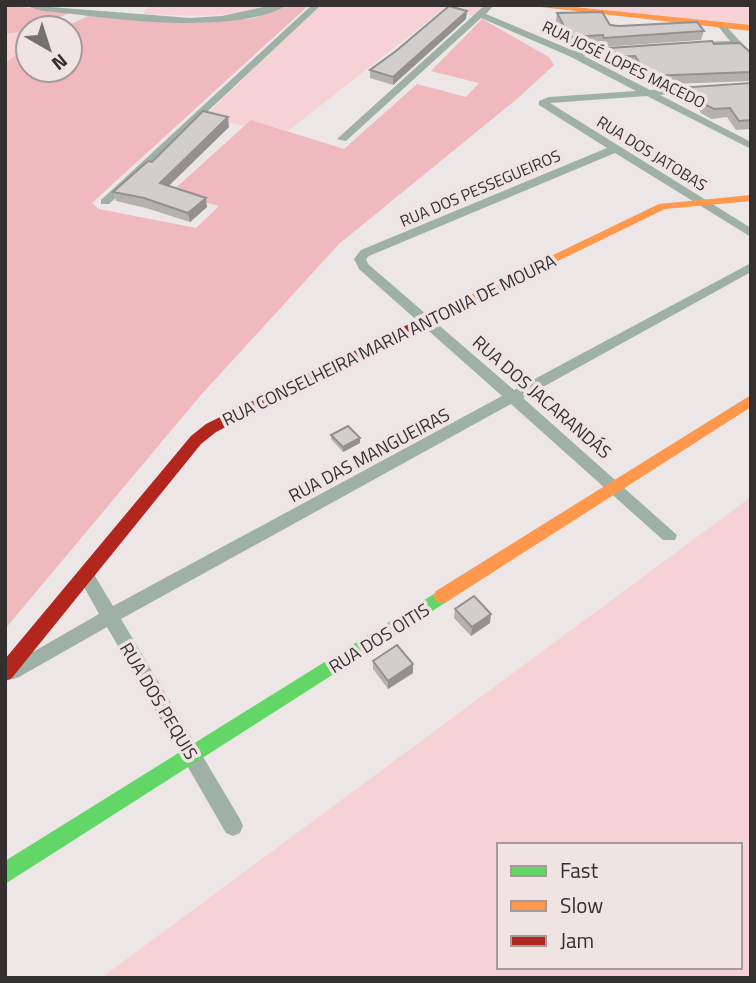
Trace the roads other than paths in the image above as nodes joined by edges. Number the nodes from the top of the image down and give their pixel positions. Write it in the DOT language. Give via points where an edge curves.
graph roads {
  1 [pos="29,5"];
  2 [pos="284,5"];
  3 [pos="317,5"];
  4 [pos="490,5"];
  5 [pos="527,5"];
  6 [pos="481,15"];
  7 [pos="722,25"];
  8 [pos="751,28"];
  9 [pos="737,43"];
  10 [pos="682,47"];
  11 [pos="641,49"];
  12 [pos="572,54"];
  13 [pos="751,59"];
  14 [pos="751,86"];
  15 [pos="652,94"];
  16 [pos="342,139"];
  17 [pos="745,139"];
  18 [pos="751,146"];
  19 [pos="614,149"];
  20 [pos="751,198"];
  21 [pos="105,202"];
  22 [pos="702,202"];
  23 [pos="751,233"];
  24 [pos="360,259"];
  25 [pos="751,267"];
  26 [pos="425,320"];
  27 [pos="514,399"];
  28 [pos="751,400"];
  29 [pos="615,488"];
  30 [pos="669,535"];
  31 [pos="86,576"];
  32 [pos="109,616"];
  33 [pos="5,674"];
  34 [pos="192,756"];
  35 [pos="233,826"];
  36 [pos="5,873"];
  1 -- 2 [label="street" via="113,16 189,19 257,15"];
  3 -- 21 [label="street"];
  4 -- 6 [label="street"];
  5 -- 7 [label="street"];
  6 -- 12 [label="street, RUA JOSÉ LOPES MACEDO"];
  6 -- 16 [label="street"];
  7 -- 8 [label="street"];
  7 -- 9 [label="street"];
  9 -- 10 [label="street"];
  9 -- 13 [label="street"];
  11 -- 12 [label="street"];
  12 -- 15 [label="street, RUA JOSÉ LOPES MACEDO"];
  14 -- 15 [label="street"];
  15 -- 17 [label="street, RUA JOSÉ LOPES MACEDO"];
  15 -- 19 [label="street, RUA DOS JATOBAS" via="545,102"];
  17 -- 18 [label="street, RUA JOSÉ LOPES MACEDO"];
  19 -- 22 [label="street, RUA DOS JATOBAS"];
  19 -- 24 [label="street, RUA DOS PESSEGUEIROS" via="365,253"];
  20 -- 22 [label="street, RUA CONSELHEIRA MARIA ANTONIA DE MOURA"];
  22 -- 23 [label="street, RUA DOS JATOBAS"];
  22 -- 26 [label="street, RUA CONSELHEIRA MARIA ANTONIA DE MOURA" via="663,206"];
  24 -- 26 [label="street, RUA DOS JACARANDÁS"];
  25 -- 27 [label="street, RUA DAS MANGUEIRAS"];
  26 -- 27 [label="street, RUA DOS JACARANDÁS"];
  26 -- 31 [label="street, RUA CONSELHEIRA MARIA ANTONIA DE MOURA" via="211,428 196,440"];
  27 -- 29 [label="street, RUA DOS JACARANDÁS"];
  27 -- 32 [label="street, RUA DAS MANGUEIRAS"];
  28 -- 29 [label="street, RUA DOS OITIS"];
  29 -- 30 [label="street, RUA DOS JACARANDÁS"];
  29 -- 34 [label="street, RUA DOS OITIS"];
  31 -- 32 [label="street, RUA DOS PEQUIS"];
  31 -- 33 [label="street, RUA CONSELHEIRA MARIA ANTONIA DE MOURA"];
  32 -- 33 [label="street, RUA DAS MANGUEIRAS"];
  32 -- 34 [label="street, RUA DOS PEQUIS"];
  34 -- 35 [label="street, RUA DOS PEQUIS"];
  34 -- 36 [label="street, RUA DOS OITIS"];
}
